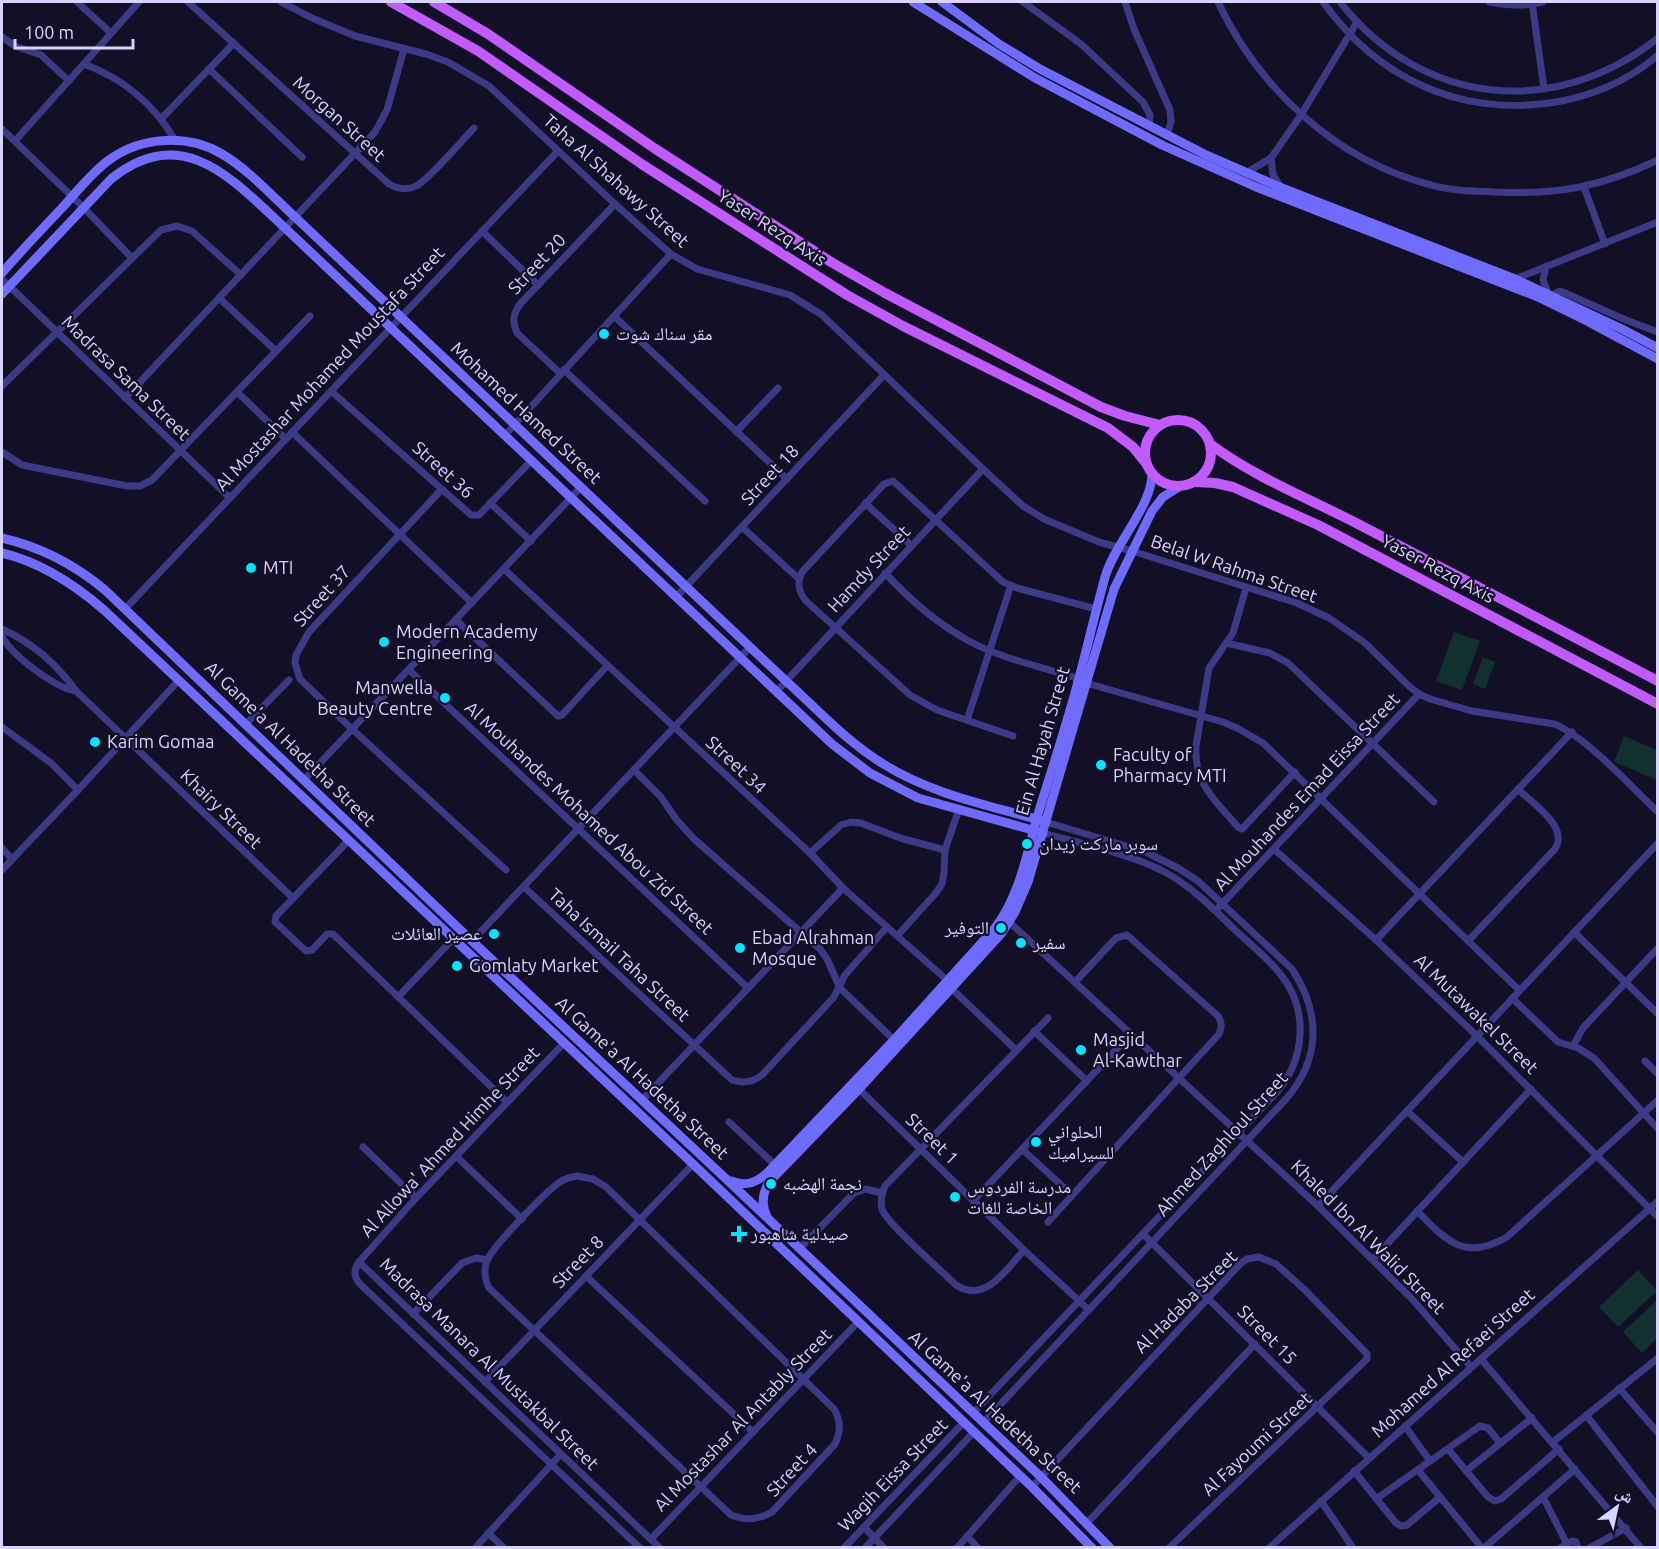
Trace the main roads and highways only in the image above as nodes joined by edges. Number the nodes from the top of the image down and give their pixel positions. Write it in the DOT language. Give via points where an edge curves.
graph roads {
  1 [pos="391,2"];
  2 [pos="434,2"];
  3 [pos="1160,425"];
  4 [pos="1210,444"];
  5 [pos="1146,463"];
  6 [pos="1196,482"];
  7 [pos="1658,681"];
  8 [pos="1658,704"];
  1 -- 5 [label="main road, Yaser Rezq Axis" via="477,51 643,165 820,279 903,326 1108,428 1126,440"];
  2 -- 3 [label="main road, Yaser Rezq Axis" via="858,278 1101,407"];
  3 -- 4 [label="main road" via="1178,420 1190,422 1201,428"];
  3 -- 5 [label="main road" via="1148,438"];
  4 -- 6 [label="main road" via="1209,468"];
  4 -- 7 [label="main road, Yaser Rezq Axis" via="1259,476"];
  5 -- 6 [label="main road" via="1161,482 1179,487"];
  6 -- 8 [label="main road, Yaser Rezq Axis" via="1233,487 1318,525"];
}
